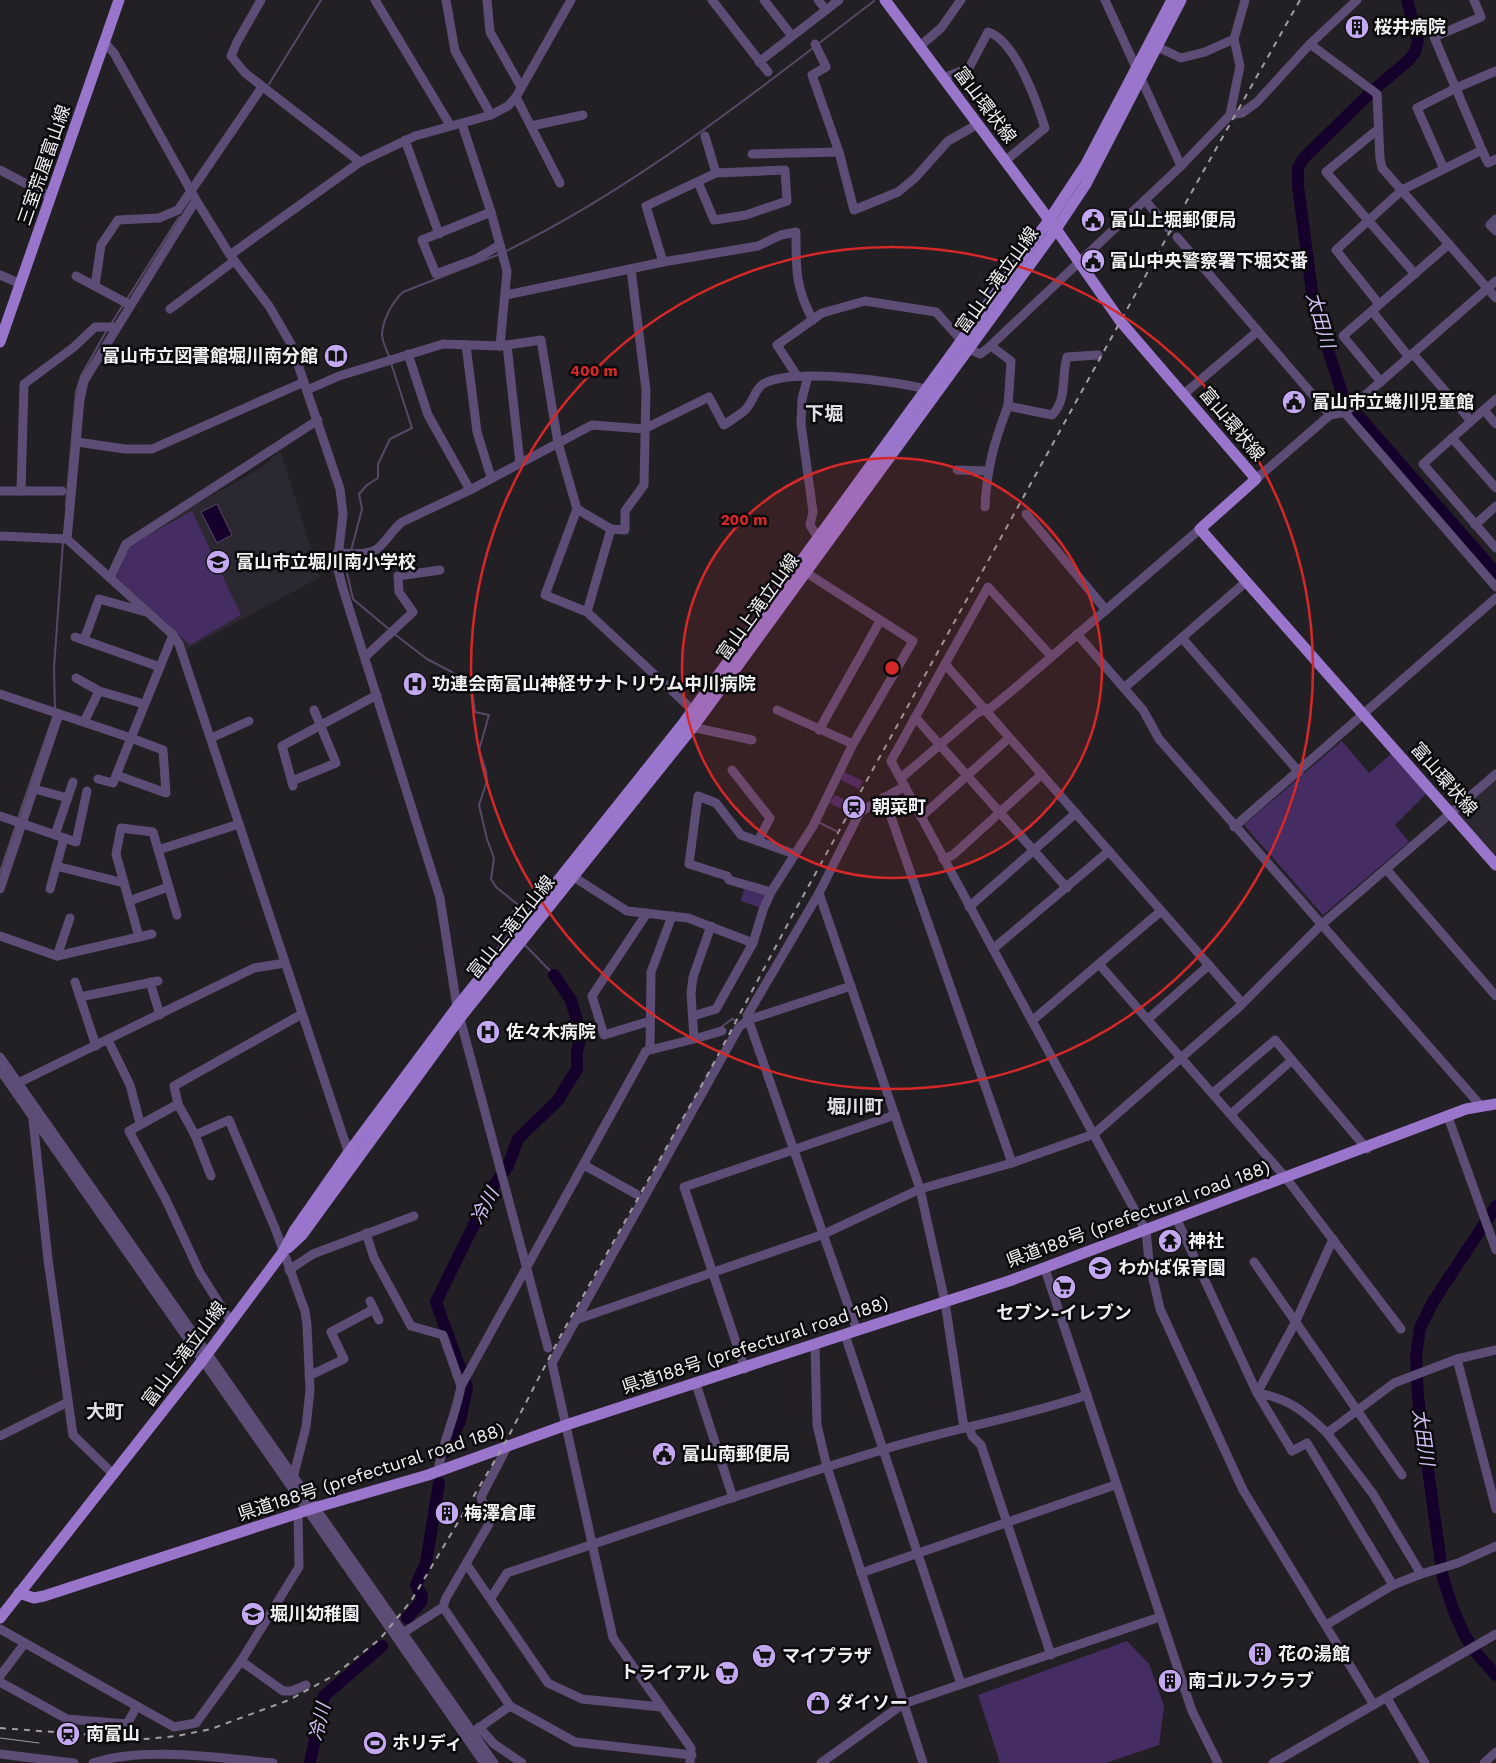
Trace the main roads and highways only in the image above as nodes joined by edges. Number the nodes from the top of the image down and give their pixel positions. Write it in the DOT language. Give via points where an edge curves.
graph roads {
  1 [pos="119,0"];
  2 [pos="885,0"];
  3 [pos="1172,0"];
  4 [pos="1181,0"];
  5 [pos="1154,45"];
  6 [pos="1053,224"];
  7 [pos="0,342"];
  8 [pos="965,345"];
  9 [pos="801,569"];
  10 [pos="1496,866"];
  11 [pos="458,1012"];
  12 [pos="1496,1104"];
  13 [pos="283,1252"];
  14 [pos="19,1593"];
  15 [pos="0,1618"];
  1 -- 7 [label="main road, 三室荒屋富山線"];
  2 -- 6 [label="main road, 富山環状線"];
  3 -- 5 [label="main road, 富山上滝立山線"];
  4 -- 5 [label="main road, 富山上滝立山線"];
  5 -- 6 [label="main road, 富山上滝立山線"];
  6 -- 8 [label="main road, 富山上滝立山線"];
  6 -- 10 [label="main road, 富山環状線" via="1121,322 1256,479 1200,529"];
  8 -- 9 [label="main road, 富山上滝立山線" via="926,388 818,536"];
  8 -- 9 [label="main road, 富山上滝立山線" via="938,392 822,549"];
  9 -- 11 [label="main road, 富山上滝立山線" via="692,720"];
  11 -- 13 [label="main road, 富山上滝立山線" via="349,1152"];
  11 -- 13 [label="main road, 富山上滝立山線" via="353,1166 302,1235"];
  12 -- 14 [label="main road, 県道188号 (prefectural road 188)" via="1448,1116 1045,1269 566,1425 438,1471 306,1510 44,1596 34,1598"];
  13 -- 14 [label="main road, 富山上滝立山線" via="114,1475"];
  14 -- 15 [label="main road, 富山上滝立山線"];
}
